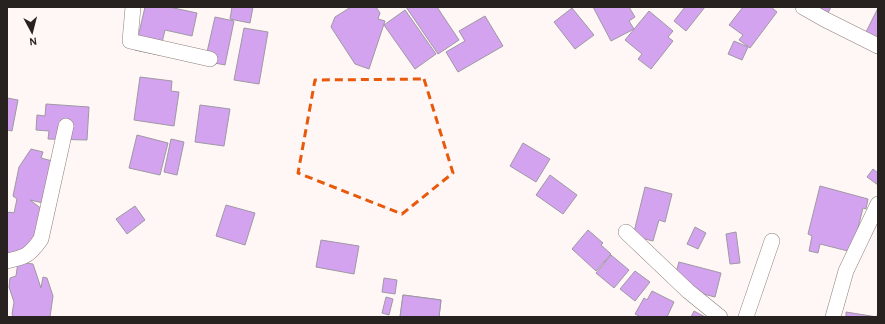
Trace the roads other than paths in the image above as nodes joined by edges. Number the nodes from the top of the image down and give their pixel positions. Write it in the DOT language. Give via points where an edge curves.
graph roads {
  1 [pos="133,7"];
  2 [pos="803,7"];
  3 [pos="878,46"];
  4 [pos="210,58"];
  5 [pos="66,126"];
  6 [pos="878,204"];
  7 [pos="626,232"];
  8 [pos="772,241"];
  9 [pos="7,262"];
  10 [pos="720,317"];
  11 [pos="746,317"];
  12 [pos="833,317"];
  1 -- 4 [label="street" via="130,42"];
  2 -- 3 [label="street"];
  5 -- 9 [label="street" via="41,239 32,252"];
  6 -- 12 [label="street" via="846,271"];
  7 -- 10 [label="street" via="688,291"];
  8 -- 11 [label="street"];
}
